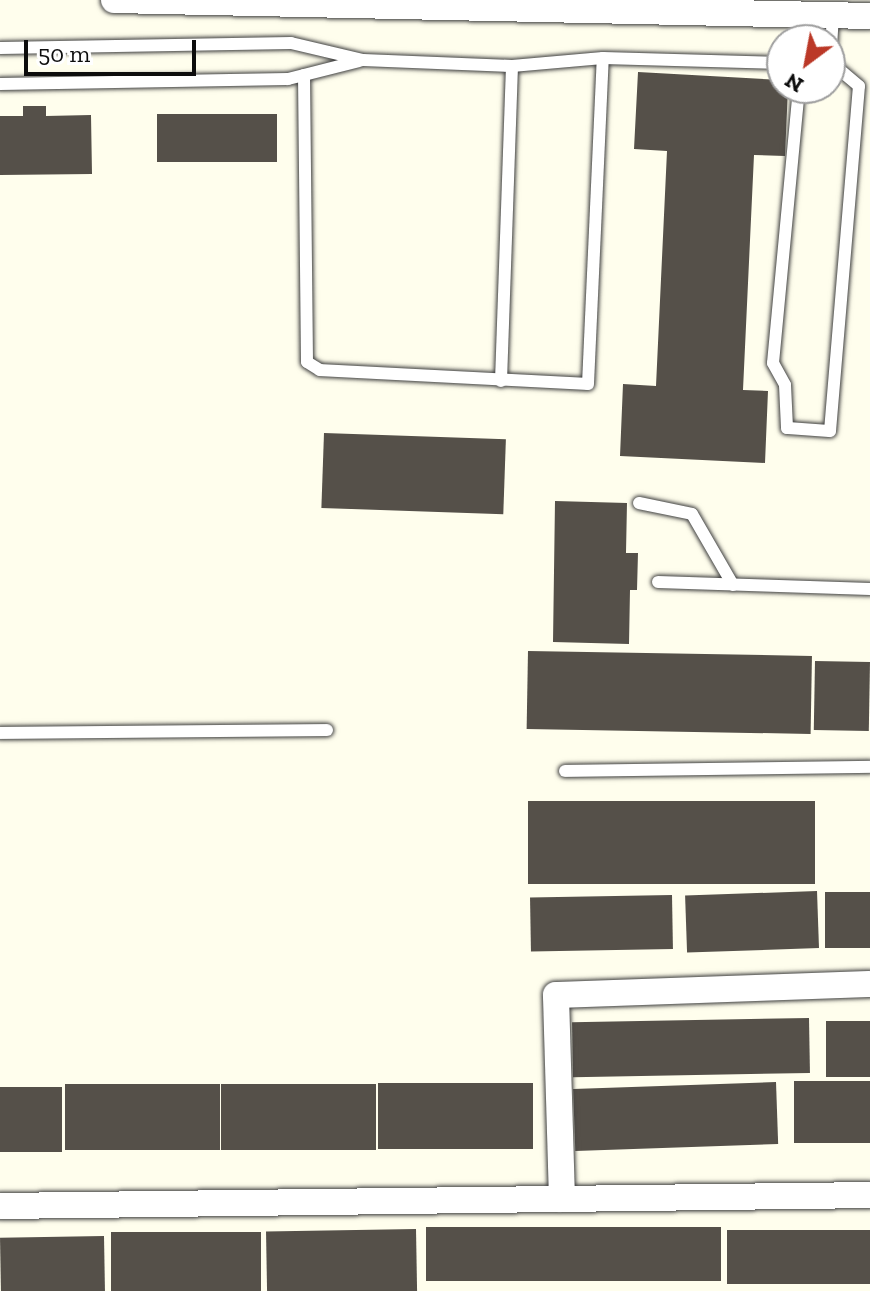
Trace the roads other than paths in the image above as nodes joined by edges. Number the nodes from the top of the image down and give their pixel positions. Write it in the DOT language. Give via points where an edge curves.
graph roads {
  1 [pos="114,0"];
  2 [pos="562,3"];
  3 [pos="833,15"];
  4 [pos="870,16"];
  5 [pos="833,24"];
  6 [pos="0,48"];
  7 [pos="603,58"];
  8 [pos="363,60"];
  9 [pos="766,63"];
  10 [pos="512,66"];
  11 [pos="304,75"];
  12 [pos="846,75"];
  13 [pos="0,84"];
  14 [pos="797,104"];
  15 [pos="501,381"];
  16 [pos="639,503"];
  17 [pos="658,582"];
  18 [pos="733,585"];
  19 [pos="870,589"];
  20 [pos="327,730"];
  21 [pos="0,733"];
  22 [pos="870,767"];
  23 [pos="565,771"];
  24 [pos="870,984"];
  25 [pos="870,1195"];
  26 [pos="562,1199"];
  27 [pos="0,1206"];
  1 -- 2 [label="street"];
  2 -- 3 [label="street"];
  3 -- 4 [label="street"];
  3 -- 5 [label="lane"];
  6 -- 8 [label="lane" via="291,43"];
  7 -- 9 [label="lane"];
  7 -- 10 [label="lane"];
  7 -- 15 [label="lane" via="588,384"];
  8 -- 10 [label="lane"];
  8 -- 11 [label="lane"];
  10 -- 15 [label="lane"];
  11 -- 13 [label="lane"];
  11 -- 15 [label="lane" via="307,362 320,370"];
  12 -- 14 [label="lane" via="859,86 830,431 787,428 785,385 773,363"];
  16 -- 18 [label="lane" via="692,514"];
  17 -- 18 [label="lane"];
  18 -- 19 [label="lane"];
  20 -- 21 [label="lane"];
  22 -- 23 [label="lane"];
  24 -- 26 [label="street" via="556,995"];
  25 -- 26 [label="street"];
  26 -- 27 [label="street"];
}
